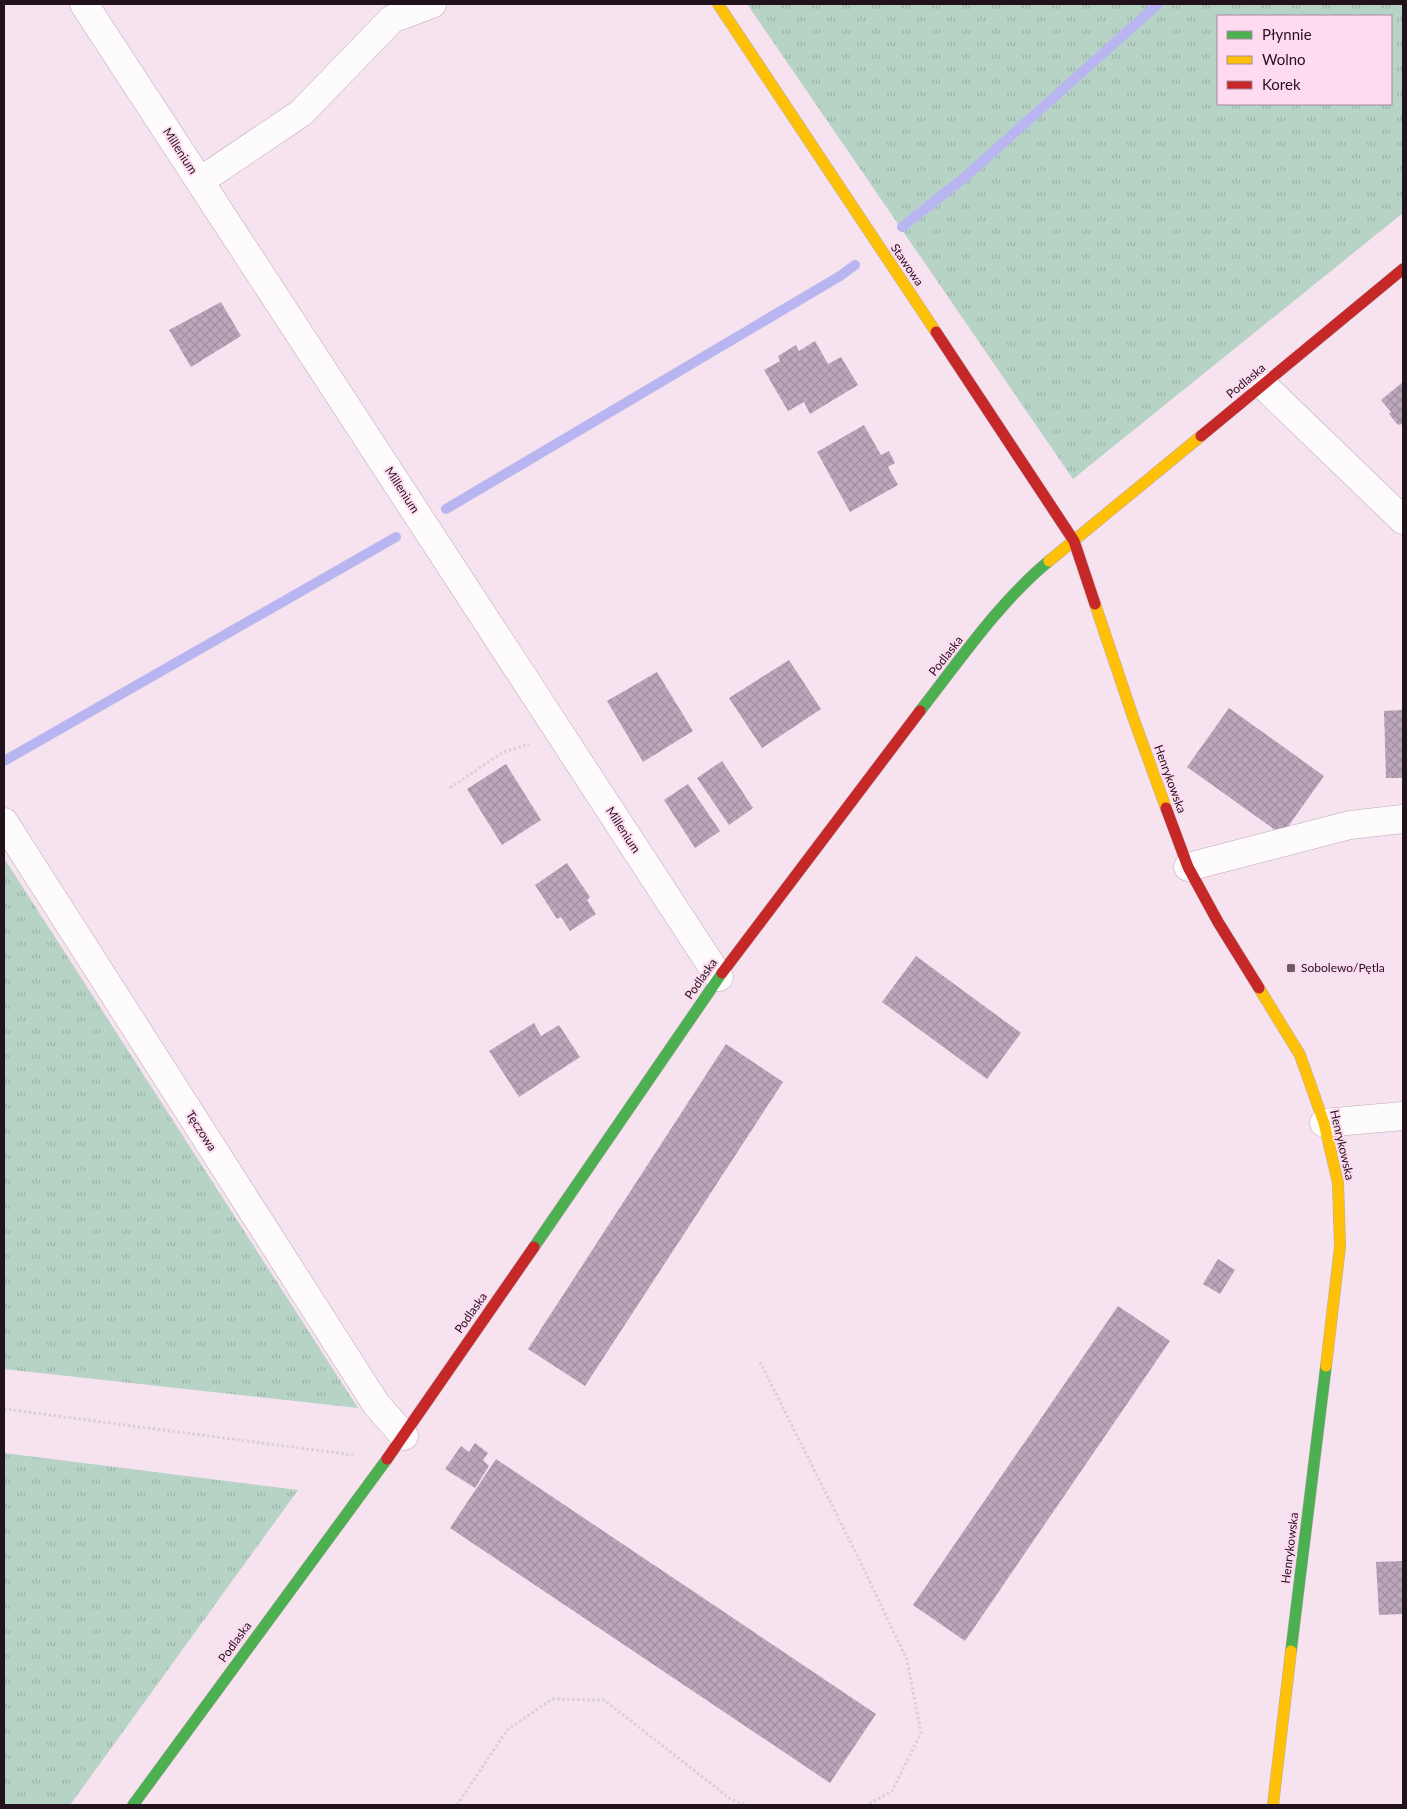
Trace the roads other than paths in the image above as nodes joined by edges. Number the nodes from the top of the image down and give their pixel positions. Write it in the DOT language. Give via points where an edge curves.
graph roads {
  1 [pos="84,4"];
  2 [pos="432,4"];
  3 [pos="718,4"];
  4 [pos="200,181"];
  5 [pos="1403,269"];
  6 [pos="1263,384"];
  7 [pos="1403,520"];
  8 [pos="1074,541"];
  9 [pos="1403,819"];
  10 [pos="4,822"];
  11 [pos="1188,867"];
  12 [pos="719,977"];
  13 [pos="1403,1116"];
  14 [pos="1324,1123"];
  15 [pos="404,1436"];
  16 [pos="132,1805"];
  17 [pos="1273,1805"];
  1 -- 4 [label="street, Millenium"];
  2 -- 4 [label="street" via="392,19 301,113"];
  3 -- 8 [label="street, Stawowa"];
  4 -- 12 [label="street, Millenium"];
  5 -- 6 [label="street, Podlaska"];
  6 -- 7 [label="street"];
  6 -- 8 [label="street, Podlaska"];
  8 -- 11 [label="street, Henrykowska"];
  8 -- 12 [label="street, Podlaska" via="1038,571 1004,606 958,662"];
  9 -- 11 [label="street" via="1350,825"];
  10 -- 15 [label="street, Tęczowa" via="376,1404"];
  11 -- 14 [label="street, Henrykowska" via="1300,1055"];
  12 -- 15 [label="street, Podlaska"];
  13 -- 14 [label="street"];
  14 -- 17 [label="street, Henrykowska" via="1338,1183 1340,1247"];
  15 -- 16 [label="street, Podlaska"];
}
